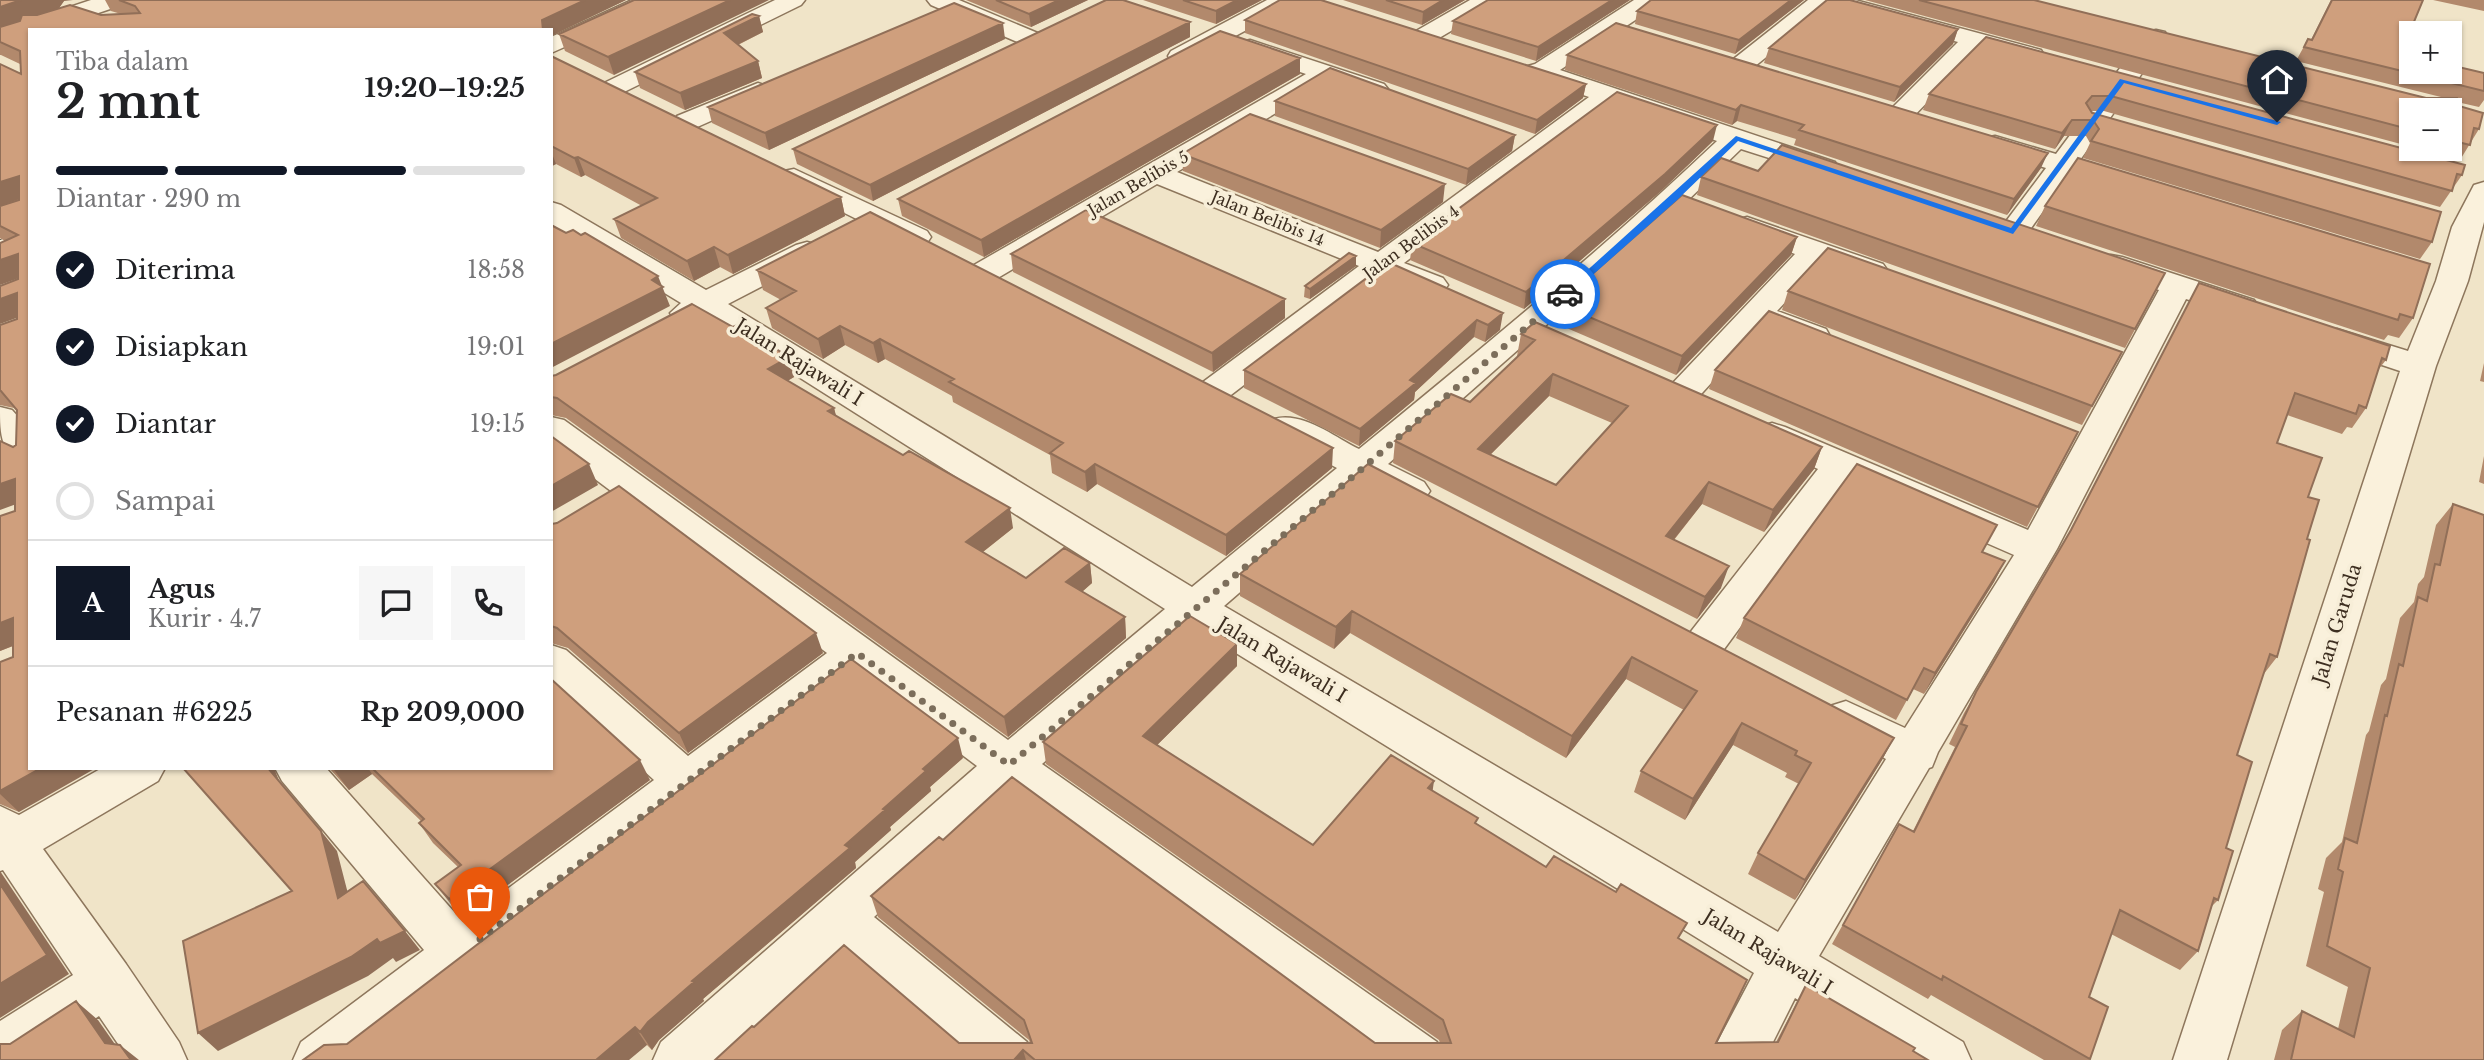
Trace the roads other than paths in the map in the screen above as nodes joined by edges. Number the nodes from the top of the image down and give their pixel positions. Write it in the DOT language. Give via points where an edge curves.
graph roads {
  1 [pos="44,0"];
  2 [pos="651,0"];
  3 [pos="793,0"];
  4 [pos="1284,0"];
  5 [pos="1486,0"];
  6 [pos="1650,0"];
  7 [pos="1825,0"];
  8 [pos="942,8"];
  9 [pos="79,11"];
  10 [pos="113,11"];
  11 [pos="1611,27"];
  12 [pos="28,28"];
  13 [pos="29,28"];
  14 [pos="1054,28"];
  15 [pos="1191,28"];
  16 [pos="1637,35"];
  17 [pos="1217,37"];
  18 [pos="0,38"];
  19 [pos="1031,39"];
  20 [pos="1975,39"];
  21 [pos="2182,43"];
  22 [pos="1464,48"];
  23 [pos="1006,51"];
  24 [pos="555,55"];
  25 [pos="1714,58"];
  26 [pos="2055,62"];
  27 [pos="1740,66"];
  28 [pos="1156,69"];
  29 [pos="1327,72"];
  30 [pos="2096,73"];
  31 [pos="1767,74"];
  32 [pos="588,75"];
  33 [pos="2122,81"];
  34 [pos="776,83"];
  35 [pos="2149,88"];
  36 [pos="1609,95"];
  37 [pos="1402,99"];
  38 [pos="649,105"];
  39 [pos="1874,106"];
  40 [pos="1900,115"];
  41 [pos="1925,122"];
  42 [pos="1736,138"];
  43 [pos="1975,138"];
  44 [pos="722,140"];
  45 [pos="794,152"];
  46 [pos="2062,164"];
  47 [pos="1155,173"];
  48 [pos="1855,178"];
  49 [pos="2153,192"];
  50 [pos="2473,197"];
  51 [pos="1699,209"];
  52 [pos="553,212"];
  53 [pos="1086,213"];
  54 [pos="862,222"];
  55 [pos="1124,230"];
  56 [pos="2013,231"];
  57 [pos="1815,251"];
  58 [pos="2089,257"];
  59 [pos="965,262"];
  60 [pos="1381,262"];
  61 [pos="1905,283"];
  62 [pos="2178,286"];
  63 [pos="1021,291"];
  64 [pos="1454,295"];
  65 [pos="705,303"];
  66 [pos="1757,314"];
  67 [pos="2266,315"];
  68 [pos="1515,322"];
  69 [pos="657,328"];
  70 [pos="2317,332"];
  71 [pos="1562,343"];
  72 [pos="1847,349"];
  73 [pos="2419,366"];
  74 [pos="1646,379"];
  75 [pos="1681,395"];
  76 [pos="553,430"];
  77 [pos="1840,465"];
  78 [pos="1364,467"];
  79 [pos="1437,505"];
  80 [pos="2037,549"];
  81 [pos="1196,609"];
  82 [pos="1668,626"];
  83 [pos="1704,645"];
  84 [pos="857,653"];
  85 [pos="553,663"];
  86 [pos="1742,664"];
  87 [pos="1816,703"];
  88 [pos="1916,754"];
  89 [pos="1009,765"];
  90 [pos="138,770"];
  91 [pos="300,770"];
  92 [pos="687,782"];
  93 [pos="4,840"];
  94 [pos="839,919"];
  95 [pos="459,954"];
  96 [pos="1787,963"];
  97 [pos="108,981"];
  98 [pos="0,1051"];
  99 [pos="160,1060"];
  100 [pos="320,1060"];
  101 [pos="680,1060"];
  102 [pos="1008,1060"];
  103 [pos="1418,1060"];
  104 [pos="1735,1060"];
  105 [pos="1944,1060"];
  106 [pos="2200,1060"];
  1 -- 9 [label="street"];
  2 -- 24 [label="street"];
  3 -- 38 [label="street"];
  4 -- 17 [label="street"];
  5 -- 22 [label="street" via="1413,32"];
  6 -- 11 [label="street"];
  7 -- 20 [label="street"];
  7 -- 27 [label="street"];
  8 -- 19 [label="street"];
  9 -- 10 [label="street"];
  9 -- 13 [label="street"];
  11 -- 16 [label="street"];
  11 -- 36 [label="street" via="1527,68"];
  12 -- 18 [label="street"];
  14 -- 19 [label="street"];
  15 -- 17 [label="street"];
  17 -- 28 [label="street"];
  17 -- 29 [label="street"];
  19 -- 23 [label="street"];
  20 -- 26 [label="street"];
  20 -- 40 [label="street"];
  21 -- 33 [label="street" via="2143,34"];
  25 -- 27 [label="street"];
  27 -- 31 [label="street"];
  29 -- 37 [label="street"];
  29 -- 47 [label="street, Jalan Belibis 5" via="1261,123"];
  30 -- 33 [label="street"];
  32 -- 38 [label="street"];
  33 -- 35 [label="street"];
  33 -- 46 [label="street" via="2107,123"];
  34 -- 38 [label="street"];
  36 -- 42 [label="street"];
  36 -- 60 [label="street, Jalan Belibis 4" via="1527,143 1457,195"];
  38 -- 44 [label="street"];
  39 -- 40 [label="street"];
  40 -- 41 [label="street"];
  42 -- 48 [label="street"];
  42 -- 51 [label="street"];
  43 -- 46 [label="street"];
  45 -- 54 [label="street" via="769,164"];
  46 -- 49 [label="street"];
  46 -- 56 [label="street"];
  47 -- 53 [label="street, Jalan Belibis 5"];
  47 -- 60 [label="street, Jalan Belibis 14"];
  50 -- 73 [label="street, Jalan Garuda" via="2439,277"];
  51 -- 57 [label="street"];
  51 -- 68 [label="street"];
  52 -- 65 [label="street, Jalan Rajawali I"];
  53 -- 55 [label="street"];
  53 -- 59 [label="street, Jalan Belibis 5"];
  54 -- 59 [label="street"];
  54 -- 65 [label="street"];
  57 -- 61 [label="street"];
  57 -- 66 [label="street"];
  58 -- 62 [label="street"];
  59 -- 63 [label="street"];
  60 -- 64 [label="street, Jalan Belibis 14"];
  60 -- 78 [label="street, Jalan Belibis 4" via="1300,309 1203,384"];
  62 -- 67 [label="street"];
  62 -- 80 [label="street" via="2122,360 2079,440"];
  65 -- 69 [label="street"];
  65 -- 81 [label="street, Jalan Rajawali I"];
  66 -- 72 [label="street"];
  66 -- 75 [label="street"];
  68 -- 71 [label="street"];
  68 -- 78 [label="street"];
  70 -- 73 [label="street"];
  73 -- 106 [label="street, Jalan Garuda"];
  74 -- 75 [label="street"];
  75 -- 77 [label="street"];
  76 -- 84 [label="street" via="614,495"];
  77 -- 80 [label="street"];
  77 -- 83 [label="street"];
  78 -- 79 [label="street"];
  78 -- 81 [label="street"];
  80 -- 88 [label="street"];
  81 -- 89 [label="street"];
  81 -- 96 [label="street, Jalan Rajawali I"];
  82 -- 83 [label="street"];
  83 -- 86 [label="street"];
  84 -- 89 [label="street"];
  84 -- 92 [label="street"];
  85 -- 92 [label="street"];
  87 -- 88 [label="street"];
  88 -- 96 [label="street"];
  89 -- 94 [label="street"];
  89 -- 103 [label="street"];
  90 -- 93 [label="street"];
  91 -- 95 [label="street"];
  92 -- 95 [label="street"];
  93 -- 97 [label="street"];
  94 -- 101 [label="street"];
  94 -- 102 [label="street"];
  95 -- 100 [label="street"];
  96 -- 104 [label="street"];
  96 -- 105 [label="street, Jalan Rajawali I"];
  97 -- 98 [label="street"];
  97 -- 99 [label="street"];
}
